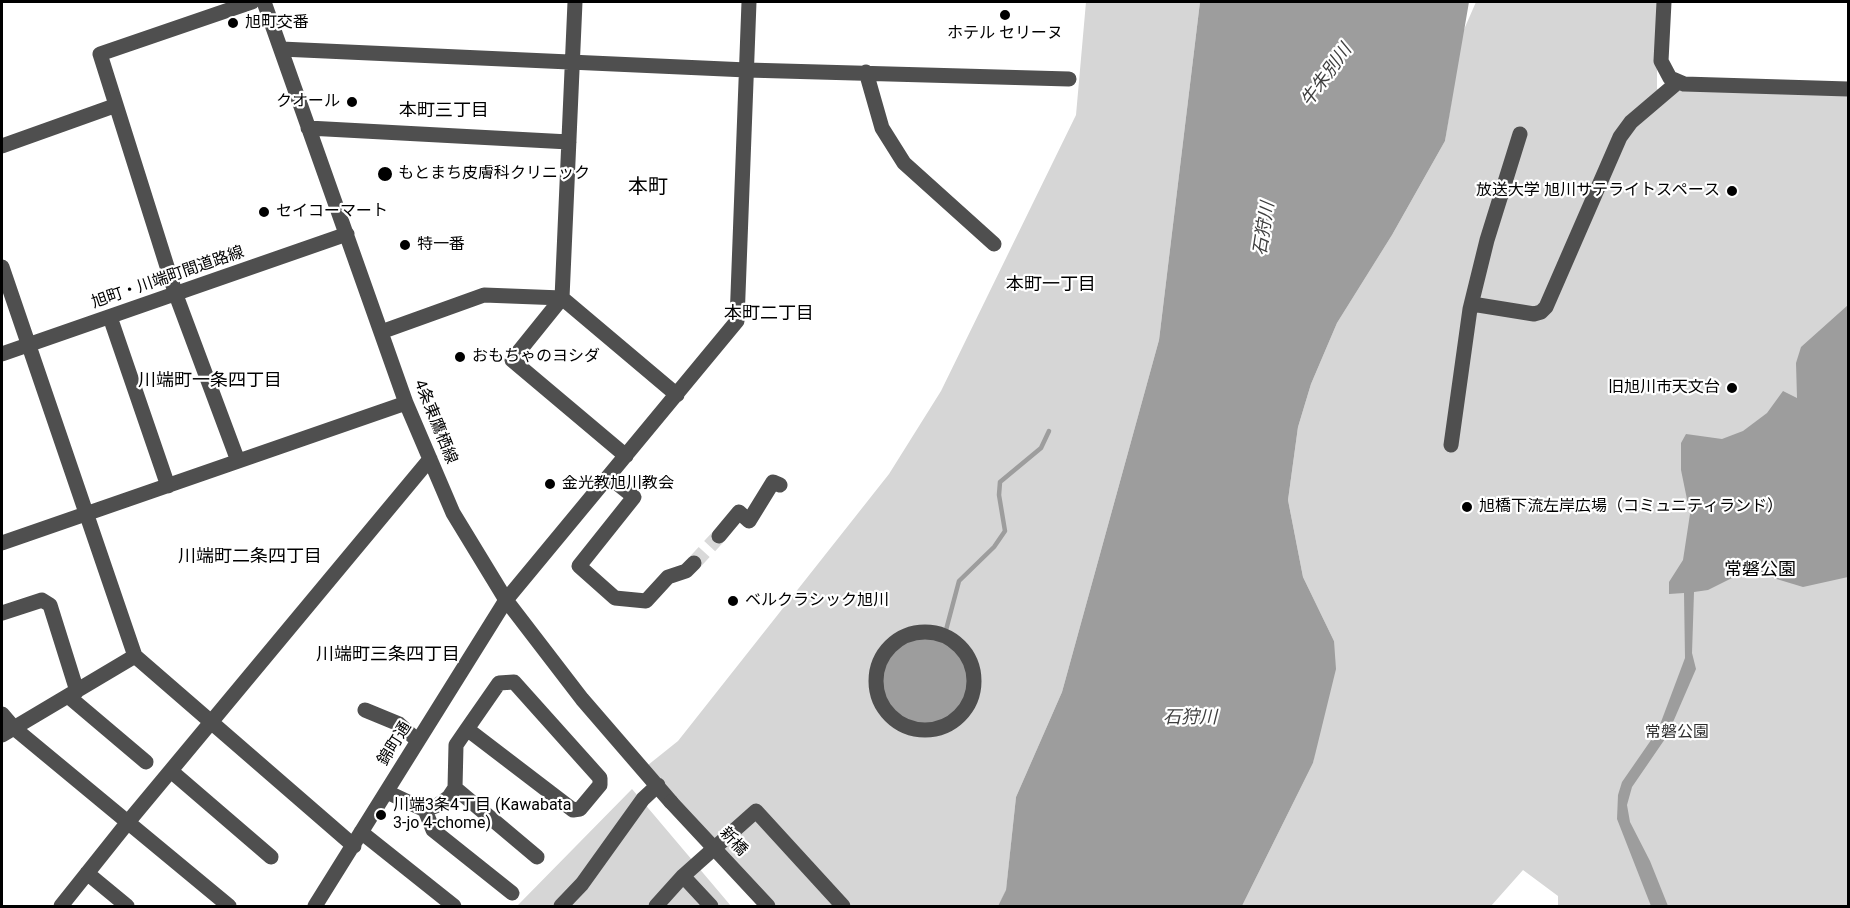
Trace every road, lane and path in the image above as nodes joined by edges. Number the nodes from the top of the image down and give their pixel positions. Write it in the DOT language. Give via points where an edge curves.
graph roads {
  1 [pos="252,2"];
  2 [pos="264,2"];
  3 [pos="575,2"];
  4 [pos="749,2"];
  5 [pos="1664,2"];
  6 [pos="281,49"];
  7 [pos="573,62"];
  8 [pos="747,70"];
  9 [pos="866,72"];
  10 [pos="1069,79"];
  11 [pos="1678,82"];
  12 [pos="1848,89"];
  13 [pos="114,106"];
  14 [pos="308,128"];
  15 [pos="1520,134"];
  16 [pos="569,142"];
  17 [pos="2,146"];
  18 [pos="347,234"];
  19 [pos="994,244"];
  20 [pos="2,267"];
  21 [pos="176,296"];
  22 [pos="562,298"];
  23 [pos="1472,304"];
  24 [pos="110,317"];
  25 [pos="381,332"];
  26 [pos="29,344"];
  27 [pos="2,354"];
  28 [pos="677,395"];
  29 [pos="406,403"];
  30 [pos="1451,445"];
  31 [pos="626,456"];
  32 [pos="430,459"];
  33 [pos="238,461"];
  34 [pos="609,477"];
  35 [pos="780,485"];
  36 [pos="168,486"];
  37 [pos="86,514"];
  38 [pos="719,536"];
  39 [pos="2,543"];
  40 [pos="694,562"];
  41 [pos="506,600"];
  42 [pos="2,613"];
  43 [pos="135,656"];
  44 [pos="73,694"];
  45 [pos="365,710"];
  46 [pos="2,714"];
  47 [pos="211,723"];
  48 [pos="940,728"];
  49 [pos="467,729"];
  50 [pos="8,731"];
  51 [pos="418,741"];
  52 [pos="147,762"];
  53 [pos="171,771"];
  54 [pos="658,785"];
  55 [pos="454,788"];
  56 [pos="387,792"];
  57 [pos="671,802"];
  58 [pos="425,810"];
  59 [pos="128,822"];
  60 [pos="357,839"];
  61 [pos="271,857"];
  62 [pos="537,857"];
  63 [pos="87,873"];
  64 [pos="683,876"];
  65 [pos="512,893"];
  66 [pos="61,906"];
  67 [pos="127,906"];
  68 [pos="229,906"];
  69 [pos="315,906"];
  70 [pos="454,906"];
  71 [pos="561,906"];
  72 [pos="656,906"];
  73 [pos="711,906"];
  74 [pos="768,906"];
  75 [pos="843,906"];
  1 -- 13 [label="street" via="100,54"];
  2 -- 6 [label="street, 4条東鷹栖線"];
  3 -- 7 [label="street"];
  4 -- 8 [label="street, 錦町通"];
  5 -- 11 [label="street" via="1660,61 1670,78"];
  6 -- 7 [label="street"];
  6 -- 14 [label="street, 4条東鷹栖線"];
  7 -- 8 [label="street"];
  7 -- 16 [label="street"];
  8 -- 9 [label="street"];
  8 -- 28 [label="street, 錦町通" via="737,321"];
  9 -- 10 [label="street"];
  9 -- 19 [label="street" via="882,128 904,163"];
  11 -- 12 [label="street"];
  11 -- 23 [label="street" via="1631,122 1620,137 1546,307 1534,314"];
  13 -- 17 [label="street"];
  13 -- 21 [label="street"];
  14 -- 16 [label="street"];
  14 -- 18 [label="street, 4条東鷹栖線"];
  15 -- 23 [label="street"];
  16 -- 22 [label="street"];
  18 -- 21 [label="street, 旭町・川端町間道路線"];
  18 -- 25 [label="street, 4条東鷹栖線"];
  20 -- 26 [label="street"];
  21 -- 24 [label="street, 旭町・川端町間道路線"];
  21 -- 33 [label="street"];
  22 -- 25 [label="street" via="483,295"];
  22 -- 28 [label="street"];
  22 -- 31 [label="street" via="512,360"];
  23 -- 30 [label="street"];
  24 -- 26 [label="street, 旭町・川端町間道路線"];
  24 -- 36 [label="street"];
  25 -- 29 [label="street, 4条東鷹栖線"];
  26 -- 27 [label="street, 旭町・川端町間道路線"];
  26 -- 37 [label="street"];
  28 -- 31 [label="street, 錦町通"];
  29 -- 32 [label="street, 4条東鷹栖線"];
  29 -- 33 [label="street"];
  31 -- 34 [label="street, 錦町通"];
  32 -- 41 [label="street, 4条東鷹栖線" via="453,513"];
  32 -- 47 [label="street"];
  33 -- 36 [label="street"];
  34 -- 40 [label="street" via="634,496 579,566 615,598 646,601 668,577 686,571"];
  34 -- 41 [label="street, 錦町通"];
  35 -- 38 [label="street" via="773,482 749,521 739,512"];
  36 -- 37 [label="street"];
  37 -- 39 [label="street"];
  37 -- 43 [label="street"];
  41 -- 51 [label="street, 錦町通"];
  41 -- 54 [label="street, 4条東鷹栖線" via="582,699"];
  42 -- 44 [label="street" via="42,600 51,604"];
  43 -- 44 [label="street"];
  43 -- 47 [label="street"];
  44 -- 50 [label="street"];
  44 -- 52 [label="street"];
  45 -- 51 [label="street" via="399,724"];
  46 -- 50 [label="street"];
  47 -- 53 [label="street"];
  47 -- 60 [label="street"];
  48 -- 48 [label="street" via="956,719 967,706 973,690 972,667 955,641 938,634 913,633 891,646 879,663 879,698 900,724 923,730"];
  49 -- 49 [label="street" via="573,810 580,809 600,785 600,778 514,682 498,683"];
  49 -- 55 [label="street" via="456,745"];
  50 -- 59 [label="street"];
  51 -- 56 [label="street, 錦町通"];
  53 -- 59 [label="street"];
  53 -- 61 [label="street"];
  54 -- 57 [label="street, 4条東鷹栖線"];
  54 -- 71 [label="street"];
  55 -- 58 [label="street" via="438,805"];
  55 -- 62 [label="street"];
  56 -- 58 [label="street"];
  56 -- 60 [label="street, 錦町通"];
  57 -- 74 [label="street, 新橋, bridge"];
  58 -- 65 [label="street" via="433,830"];
  59 -- 63 [label="street"];
  59 -- 68 [label="street"];
  60 -- 69 [label="street, 錦町通"];
  60 -- 70 [label="street"];
  63 -- 66 [label="street"];
  63 -- 67 [label="street"];
  64 -- 72 [label="street"];
  64 -- 73 [label="street"];
  64 -- 75 [label="street" via="756,811"];
}
